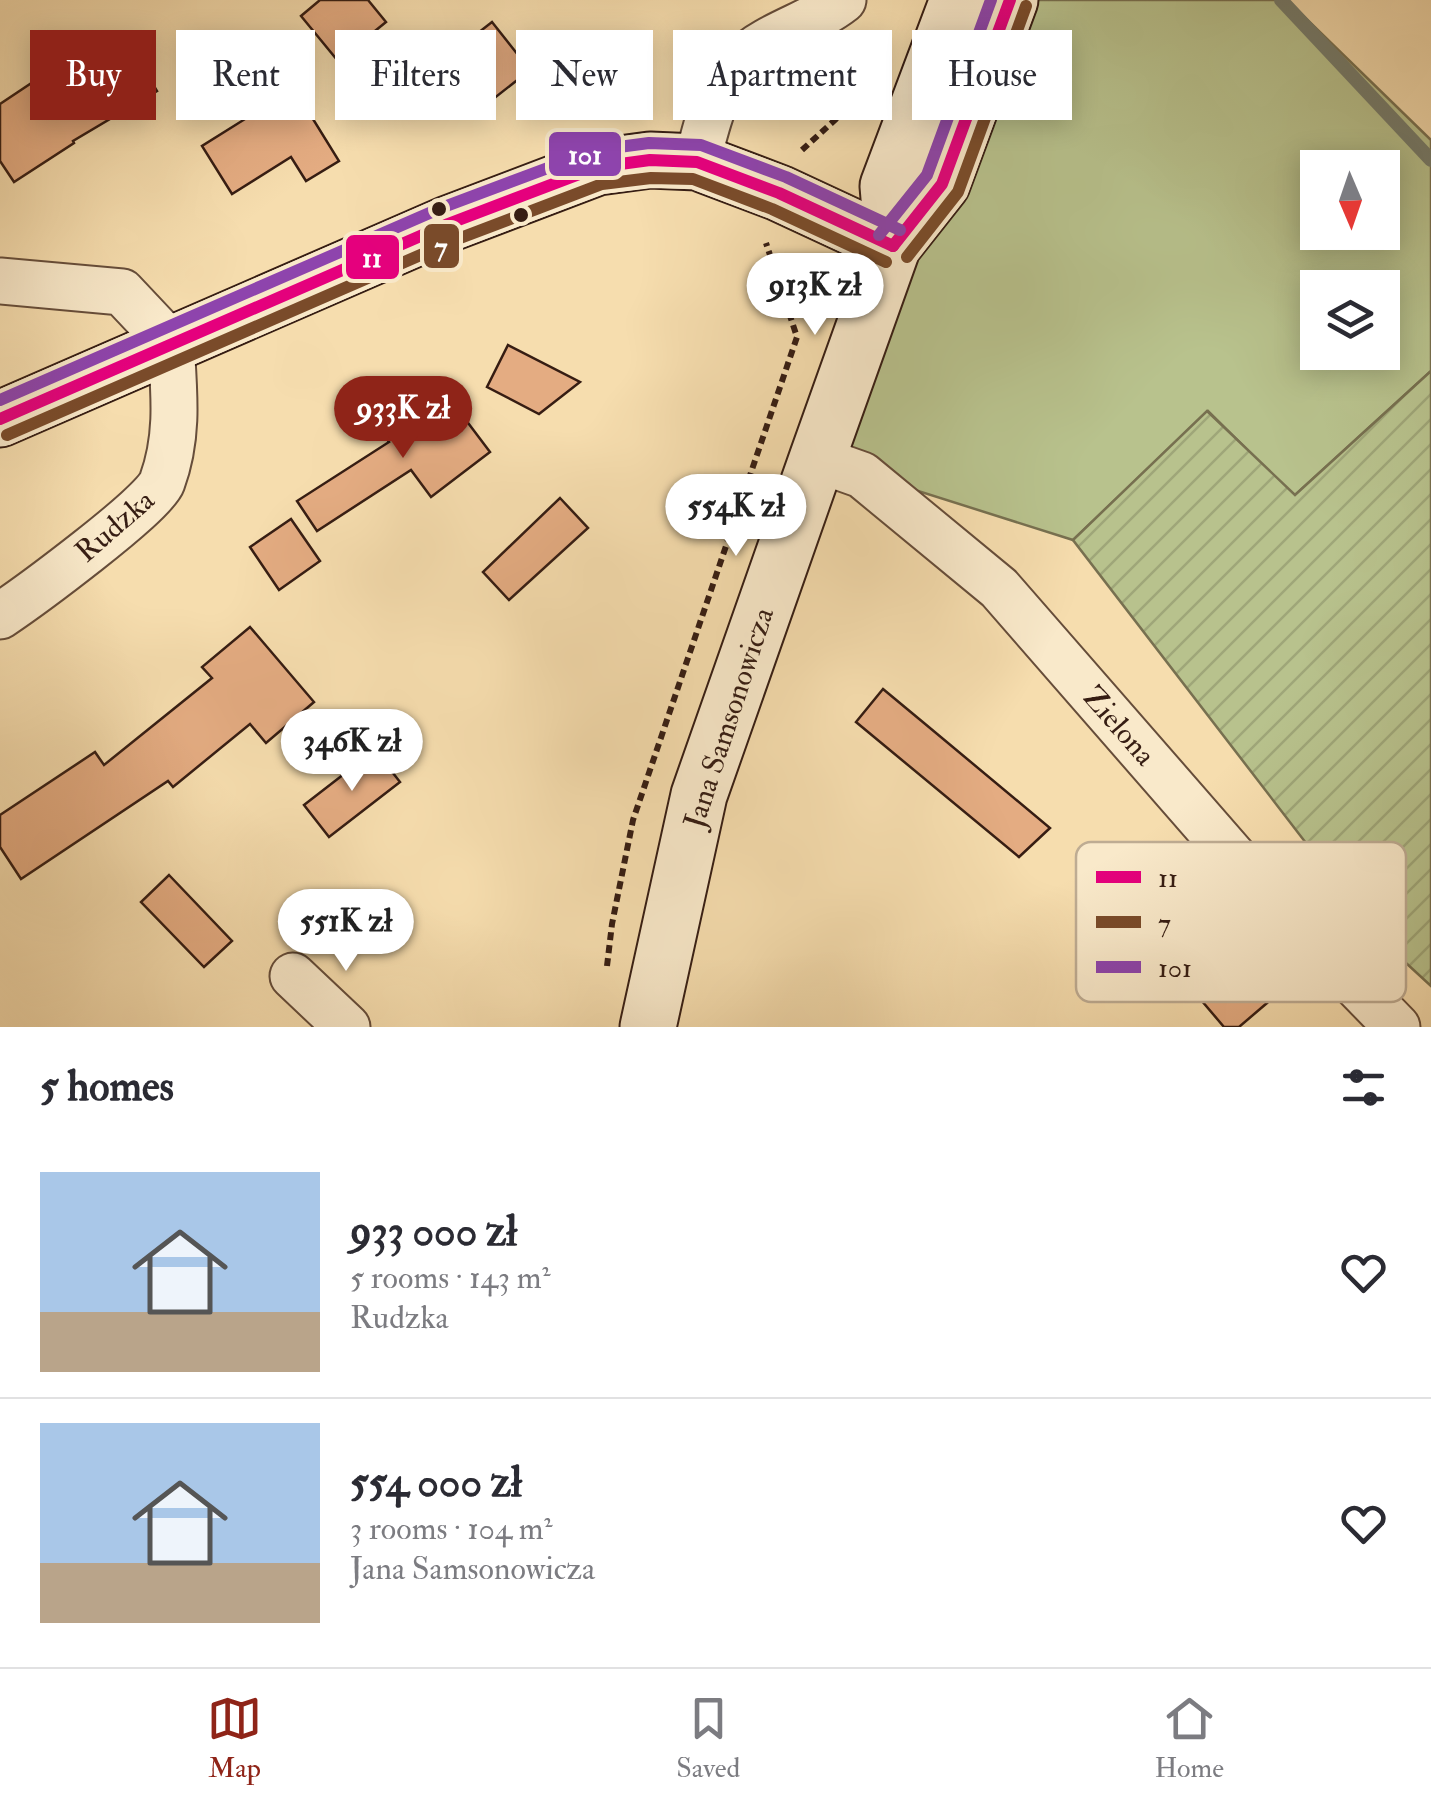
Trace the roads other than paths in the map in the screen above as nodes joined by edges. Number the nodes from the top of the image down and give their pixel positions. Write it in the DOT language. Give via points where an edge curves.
graph roads {
  1 [pos="844,0"];
  2 [pos="958,0"];
  3 [pos="1010,0"];
  4 [pos="697,162"];
  5 [pos="893,246"];
  6 [pos="0,281"];
  7 [pos="171,344"];
  8 [pos="0,418"];
  9 [pos="817,458"];
  10 [pos="0,616"];
  11 [pos="1220,842"];
  12 [pos="293,976"];
  13 [pos="1372,1002"];
  14 [pos="347,1027"];
  15 [pos="648,1027"];
  16 [pos="1396,1027"];
  1 -- 4 [label="street" via="761,44 730,74 714,98"];
  2 -- 5 [label="main road, Jana Samsonowicza" via="888,186"];
  3 -- 5 [label="main road, Jana Samsonowicza" via="942,184"];
  4 -- 5 [label="main road"];
  4 -- 7 [label="main road" via="598,167"];
  5 -- 9 [label="main road, Jana Samsonowicza"];
  6 -- 7 [label="street" via="122,292"];
  7 -- 8 [label="main road"];
  7 -- 10 [label="street, Rudzka" via="176,424 161,487"];
  9 -- 11 [label="street, Zielona" via="862,475 999,588"];
  9 -- 15 [label="main road, Jana Samsonowicza" via="699,795"];
  12 -- 14 [label="street"];
  13 -- 16 [label="street, Zielona"];
}
